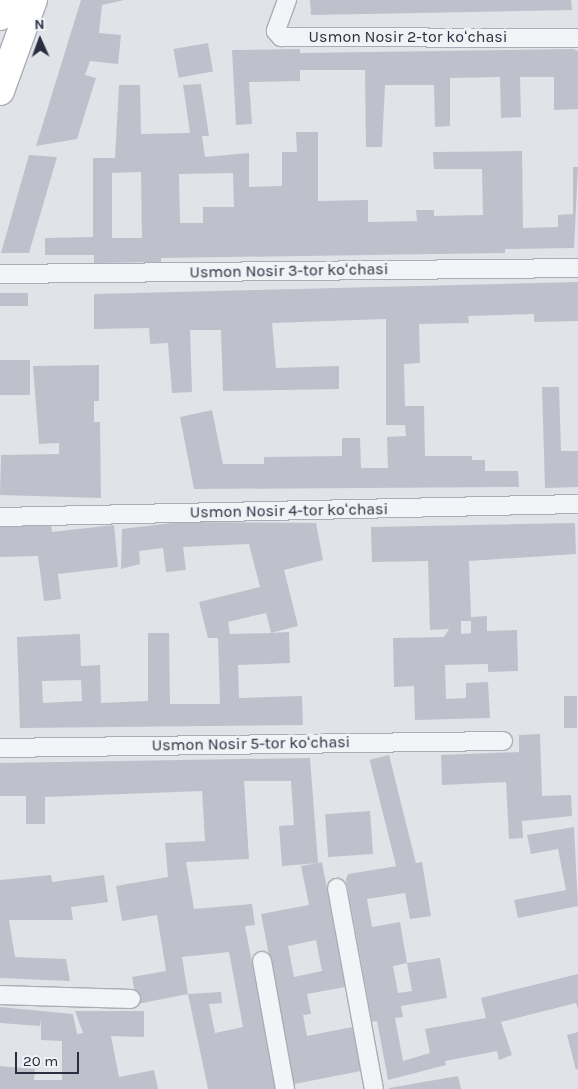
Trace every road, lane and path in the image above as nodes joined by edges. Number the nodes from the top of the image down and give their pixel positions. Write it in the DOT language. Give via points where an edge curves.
graph roads {
  1 [pos="6,0"];
  2 [pos="33,0"];
  3 [pos="287,0"];
  4 [pos="0,16"];
  5 [pos="578,38"];
  6 [pos="0,91"];
  7 [pos="578,268"];
  8 [pos="0,274"];
  9 [pos="578,504"];
  10 [pos="0,517"];
  11 [pos="503,741"];
  12 [pos="0,748"];
  13 [pos="337,888"];
  14 [pos="262,961"];
  15 [pos="0,995"];
  16 [pos="131,999"];
  17 [pos="285,1089"];
  18 [pos="374,1089"];
  1 -- 4 [label="main road"];
  2 -- 6 [label="main road"];
  3 -- 5 [label="street, Usmon Nosir 2-tor koʻchasi" via="276,31 282,37"];
  7 -- 8 [label="street, Usmon Nosir 3-tor koʻchasi"];
  9 -- 10 [label="street, Usmon Nosir 4-tor koʻchasi"];
  11 -- 12 [label="street, Usmon Nosir 5-tor koʻchasi"];
  13 -- 18 [label="street"];
  14 -- 17 [label="street"];
  15 -- 16 [label="street"];
}
